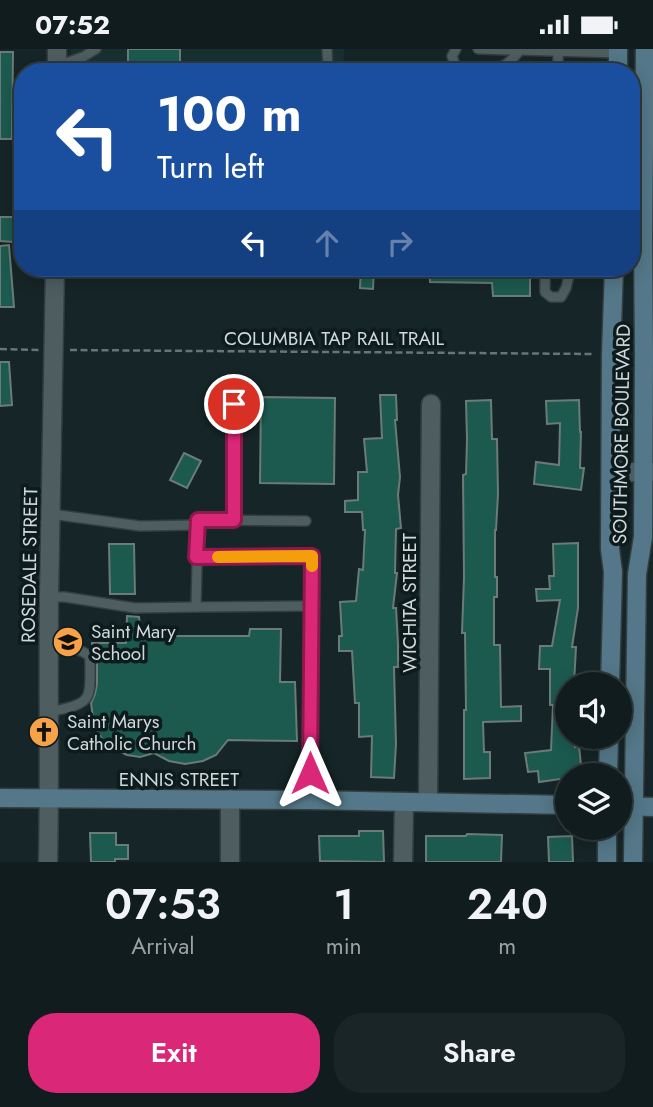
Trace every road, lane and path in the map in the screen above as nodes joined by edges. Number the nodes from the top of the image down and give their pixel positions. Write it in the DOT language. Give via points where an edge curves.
graph roads {
  1 [pos="96,49"];
  2 [pos="478,49"];
  3 [pos="645,49"];
  4 [pos="520,50"];
  5 [pos="558,51"];
  6 [pos="618,51"];
  7 [pos="57,62"];
  8 [pos="558,63"];
  9 [pos="640,168"];
  10 [pos="55,277"];
  11 [pos="545,277"];
  12 [pos="569,277"];
  13 [pos="614,277"];
  14 [pos="639,277"];
  15 [pos="0,349"];
  16 [pos="41,349"];
  17 [pos="65,350"];
  18 [pos="603,355"];
  19 [pos="234,404"];
  20 [pos="431,404"];
  21 [pos="648,472"];
  22 [pos="611,473"];
  23 [pos="51,514"];
  24 [pos="234,520"];
  25 [pos="306,521"];
  26 [pos="198,525"];
  27 [pos="196,557"];
  28 [pos="49,597"];
  29 [pos="312,606"];
  30 [pos="196,607"];
  31 [pos="49,650"];
  32 [pos="610,672"];
  33 [pos="48,712"];
  34 [pos="629,763"];
  35 [pos="0,798"];
  36 [pos="50,800"];
  37 [pos="230,800"];
  38 [pos="310,800"];
  39 [pos="404,802"];
  40 [pos="428,802"];
  41 [pos="555,805"];
  42 [pos="632,806"];
  43 [pos="653,807"];
  44 [pos="607,840"];
  45 [pos="631,840"];
  46 [pos="48,862"];
  47 [pos="230,862"];
  48 [pos="403,862"];
  49 [pos="607,862"];
  50 [pos="633,862"];
  1 -- 7 [label="lane"];
  2 -- 4 [label="lane"];
  3 -- 9 [label="street, SOUTHMORE BOULEVARD"];
  4 -- 5 [label="lane"];
  5 -- 6 [label="lane"];
  5 -- 8 [label="lane"];
  10 -- 23 [label="street, ROSEDALE STREET"];
  11 -- 12 [label="lane" via="545,292 551,297 561,297"];
  13 -- 22 [label="street, SOUTHMORE BOULEVARD"];
  14 -- 21 [label="street, SOUTHMORE BOULEVARD"];
  15 -- 16 [label="path"];
  17 -- 18 [label="path, COLUMBIA TAP RAIL TRAIL"];
  19 -- 24 [label="lane"];
  20 -- 40 [label="street, WICHITA STREET"];
  21 -- 22 [label="street"];
  21 -- 34 [label="street, SOUTHMORE BOULEVARD" via="637,574"];
  22 -- 32 [label="street, SOUTHMORE BOULEVARD"];
  23 -- 26 [label="lane" via="140,526"];
  23 -- 28 [label="street, ROSEDALE STREET"];
  24 -- 25 [label="lane"];
  24 -- 26 [label="lane" via="198,520"];
  26 -- 27 [label="lane"];
  27 -- 29 [label="lane" via="312,556"];
  27 -- 30 [label="lane"];
  28 -- 30 [label="lane" via="135,608"];
  28 -- 31 [label="street, ROSEDALE STREET"];
  29 -- 30 [label="lane"];
  29 -- 38 [label="lane"];
  31 -- 33 [label="street, ROSEDALE STREET"];
  31 -- 33 [label="lane" via="85,651 90,657 90,693 84,702"];
  33 -- 36 [label="street, ROSEDALE STREET"];
  35 -- 36 [label="street, ENNIS STREET"];
  36 -- 37 [label="street, ENNIS STREET"];
  36 -- 46 [label="street, ROSEDALE STREET"];
  37 -- 38 [label="street, ENNIS STREET"];
  37 -- 47 [label="street"];
  38 -- 39 [label="street, ENNIS STREET"];
  39 -- 40 [label="street, ENNIS STREET"];
  39 -- 48 [label="street"];
  40 -- 41 [label="street, ENNIS STREET"];
  42 -- 43 [label="street"];
  44 -- 49 [label="street"];
  45 -- 50 [label="street, SOUTHMORE BOULEVARD"];
}
